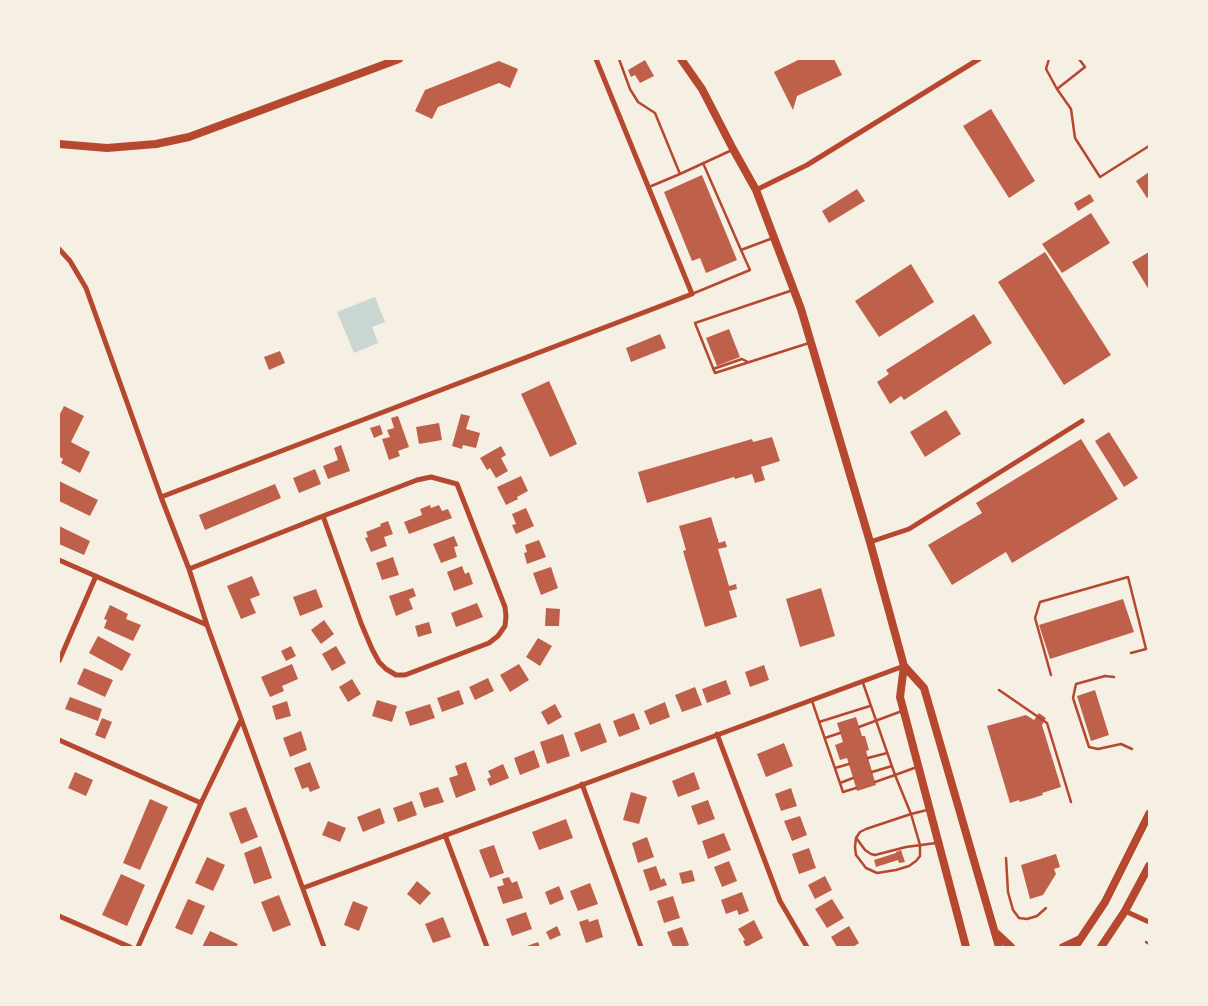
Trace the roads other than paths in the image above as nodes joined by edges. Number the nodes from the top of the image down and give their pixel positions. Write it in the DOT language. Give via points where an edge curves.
graph roads {
  1 [pos="399,59"];
  2 [pos="596,59"];
  3 [pos="619,59"];
  4 [pos="681,59"];
  5 [pos="979,59"];
  6 [pos="1049,59"];
  7 [pos="1079,59"];
  8 [pos="1057,89"];
  9 [pos="59,145"];
  10 [pos="1149,146"];
  11 [pos="733,149"];
  12 [pos="703,163"];
  13 [pos="680,174"];
  14 [pos="648,188"];
  15 [pos="756,190"];
  16 [pos="774,237"];
  17 [pos="59,249"];
  18 [pos="741,250"];
  19 [pos="794,290"];
  20 [pos="692,294"];
  21 [pos="811,342"];
  22 [pos="749,362"];
  23 [pos="713,370"];
  24 [pos="1082,421"];
  25 [pos="161,497"];
  26 [pos="323,516"];
  27 [pos="870,542"];
  28 [pos="59,560"];
  29 [pos="190,569"];
  30 [pos="96,576"];
  31 [pos="207,625"];
  32 [pos="1131,653"];
  33 [pos="59,661"];
  34 [pos="904,666"];
  35 [pos="1051,675"];
  36 [pos="1114,677"];
  37 [pos="862,681"];
  38 [pos="998,690"];
  39 [pos="812,700"];
  40 [pos="871,705"];
  41 [pos="903,711"];
  42 [pos="241,720"];
  43 [pos="876,721"];
  44 [pos="819,722"];
  45 [pos="859,727"];
  46 [pos="840,733"];
  47 [pos="718,734"];
  48 [pos="825,738"];
  49 [pos="59,740"];
  50 [pos="1132,749"];
  51 [pos="887,753"];
  52 [pos="868,758"];
  53 [pos="849,764"];
  54 [pos="892,766"];
  55 [pos="918,767"];
  56 [pos="835,768"];
  57 [pos="872,772"];
  58 [pos="895,775"];
  59 [pos="853,778"];
  60 [pos="875,782"];
  61 [pos="840,783"];
  62 [pos="582,784"];
  63 [pos="856,788"];
  64 [pos="1071,802"];
  65 [pos="201,803"];
  66 [pos="930,809"];
  67 [pos="911,814"];
  68 [pos="1149,814"];
  69 [pos="444,835"];
  70 [pos="856,838"];
  71 [pos="938,842"];
  72 [pos="920,845"];
  73 [pos="1006,858"];
  74 [pos="1149,866"];
  75 [pos="303,888"];
  76 [pos="1046,908"];
  77 [pos="1125,911"];
  78 [pos="59,916"];
  79 [pos="1149,922"];
  80 [pos="994,931"];
  81 [pos="1082,938"];
  82 [pos="130,947"];
  83 [pos="138,947"];
  84 [pos="324,947"];
  85 [pos="487,947"];
  86 [pos="641,947"];
  87 [pos="807,947"];
  88 [pos="966,947"];
  89 [pos="999,947"];
  90 [pos="1011,947"];
  91 [pos="1063,947"];
  92 [pos="1075,947"];
  93 [pos="1102,947"];
  1 -- 9 [label="main road" via="189,137 156,144 107,148"];
  2 -- 14 [label="street"];
  3 -- 13 [label="lane" via="630,90 638,102 655,113"];
  4 -- 11 [label="main road" via="702,89"];
  5 -- 15 [label="street" via="807,165"];
  6 -- 8 [label="lane" via="1046,69"];
  7 -- 8 [label="lane" via="1084,67"];
  8 -- 10 [label="lane" via="1071,109 1074,138 1100,177"];
  11 -- 12 [label="lane"];
  11 -- 15 [label="main road"];
  12 -- 13 [label="lane"];
  12 -- 18 [label="lane"];
  13 -- 14 [label="lane"];
  14 -- 20 [label="street"];
  15 -- 16 [label="main road"];
  16 -- 18 [label="lane"];
  16 -- 19 [label="main road"];
  17 -- 25 [label="street" via="86,288"];
  18 -- 20 [label="lane" via="750,270"];
  19 -- 21 [label="main road"];
  19 -- 23 [label="lane" via="695,323"];
  20 -- 25 [label="street"];
  21 -- 22 [label="lane"];
  21 -- 27 [label="main road"];
  22 -- 23 [label="lane" via="742,359"];
  22 -- 23 [label="lane" via="715,373"];
  24 -- 27 [label="street" via="909,529"];
  25 -- 29 [label="street"];
  26 -- 26 [label="street" via="417,480 431,477 457,484 505,607 505,626 489,643 405,675 386,669 379,662 361,624"];
  26 -- 29 [label="street"];
  27 -- 34 [label="main road"];
  28 -- 30 [label="street"];
  29 -- 31 [label="street"];
  30 -- 31 [label="street"];
  30 -- 33 [label="street"];
  31 -- 42 [label="street"];
  32 -- 35 [label="lane" via="1146,649 1128,576 1040,602 1035,618"];
  34 -- 37 [label="street"];
  34 -- 41 [label="main road" via="900,697"];
  34 -- 80 [label="main road" via="924,688"];
  36 -- 50 [label="lane" via="1105,676 1076,684 1073,698 1089,747 1098,749 1121,744"];
  37 -- 39 [label="street"];
  37 -- 40 [label="lane"];
  38 -- 64 [label="lane" via="1047,723"];
  39 -- 44 [label="lane"];
  39 -- 47 [label="street"];
  40 -- 43 [label="lane"];
  40 -- 44 [label="lane"];
  41 -- 43 [label="lane"];
  41 -- 55 [label="main road"];
  42 -- 65 [label="street"];
  42 -- 75 [label="street"];
  43 -- 45 [label="lane"];
  43 -- 51 [label="lane"];
  44 -- 48 [label="lane"];
  46 -- 48 [label="lane"];
  47 -- 62 [label="street"];
  47 -- 87 [label="street" via="780,901"];
  48 -- 56 [label="lane"];
  49 -- 65 [label="street"];
  51 -- 52 [label="lane"];
  51 -- 54 [label="lane"];
  53 -- 56 [label="lane"];
  54 -- 57 [label="lane"];
  54 -- 58 [label="lane"];
  55 -- 58 [label="lane"];
  55 -- 66 [label="main road"];
  56 -- 61 [label="lane"];
  58 -- 60 [label="lane"];
  58 -- 67 [label="lane"];
  59 -- 61 [label="lane"];
  61 -- 63 [label="lane" via="843,792"];
  62 -- 69 [label="street"];
  62 -- 86 [label="street"];
  65 -- 83 [label="street"];
  66 -- 67 [label="lane"];
  66 -- 71 [label="main road"];
  67 -- 70 [label="lane" via="866,829"];
  67 -- 72 [label="lane"];
  68 -- 81 [label="main road" via="1105,902"];
  69 -- 75 [label="street"];
  69 -- 85 [label="street"];
  70 -- 72 [label="lane" via="865,850 875,855"];
  70 -- 72 [label="lane" via="856,855 866,868 877,873 909,866 920,856"];
  71 -- 72 [label="lane"];
  71 -- 88 [label="main road"];
  73 -- 76 [label="lane" via="1008,892 1019,918 1038,916"];
  74 -- 77 [label="main road"];
  75 -- 84 [label="street"];
  77 -- 79 [label="street"];
  77 -- 93 [label="main road"];
  78 -- 82 [label="street"];
  80 -- 89 [label="main road"];
  80 -- 90 [label="main road"];
  81 -- 91 [label="main road"];
  81 -- 92 [label="main road"];
}
